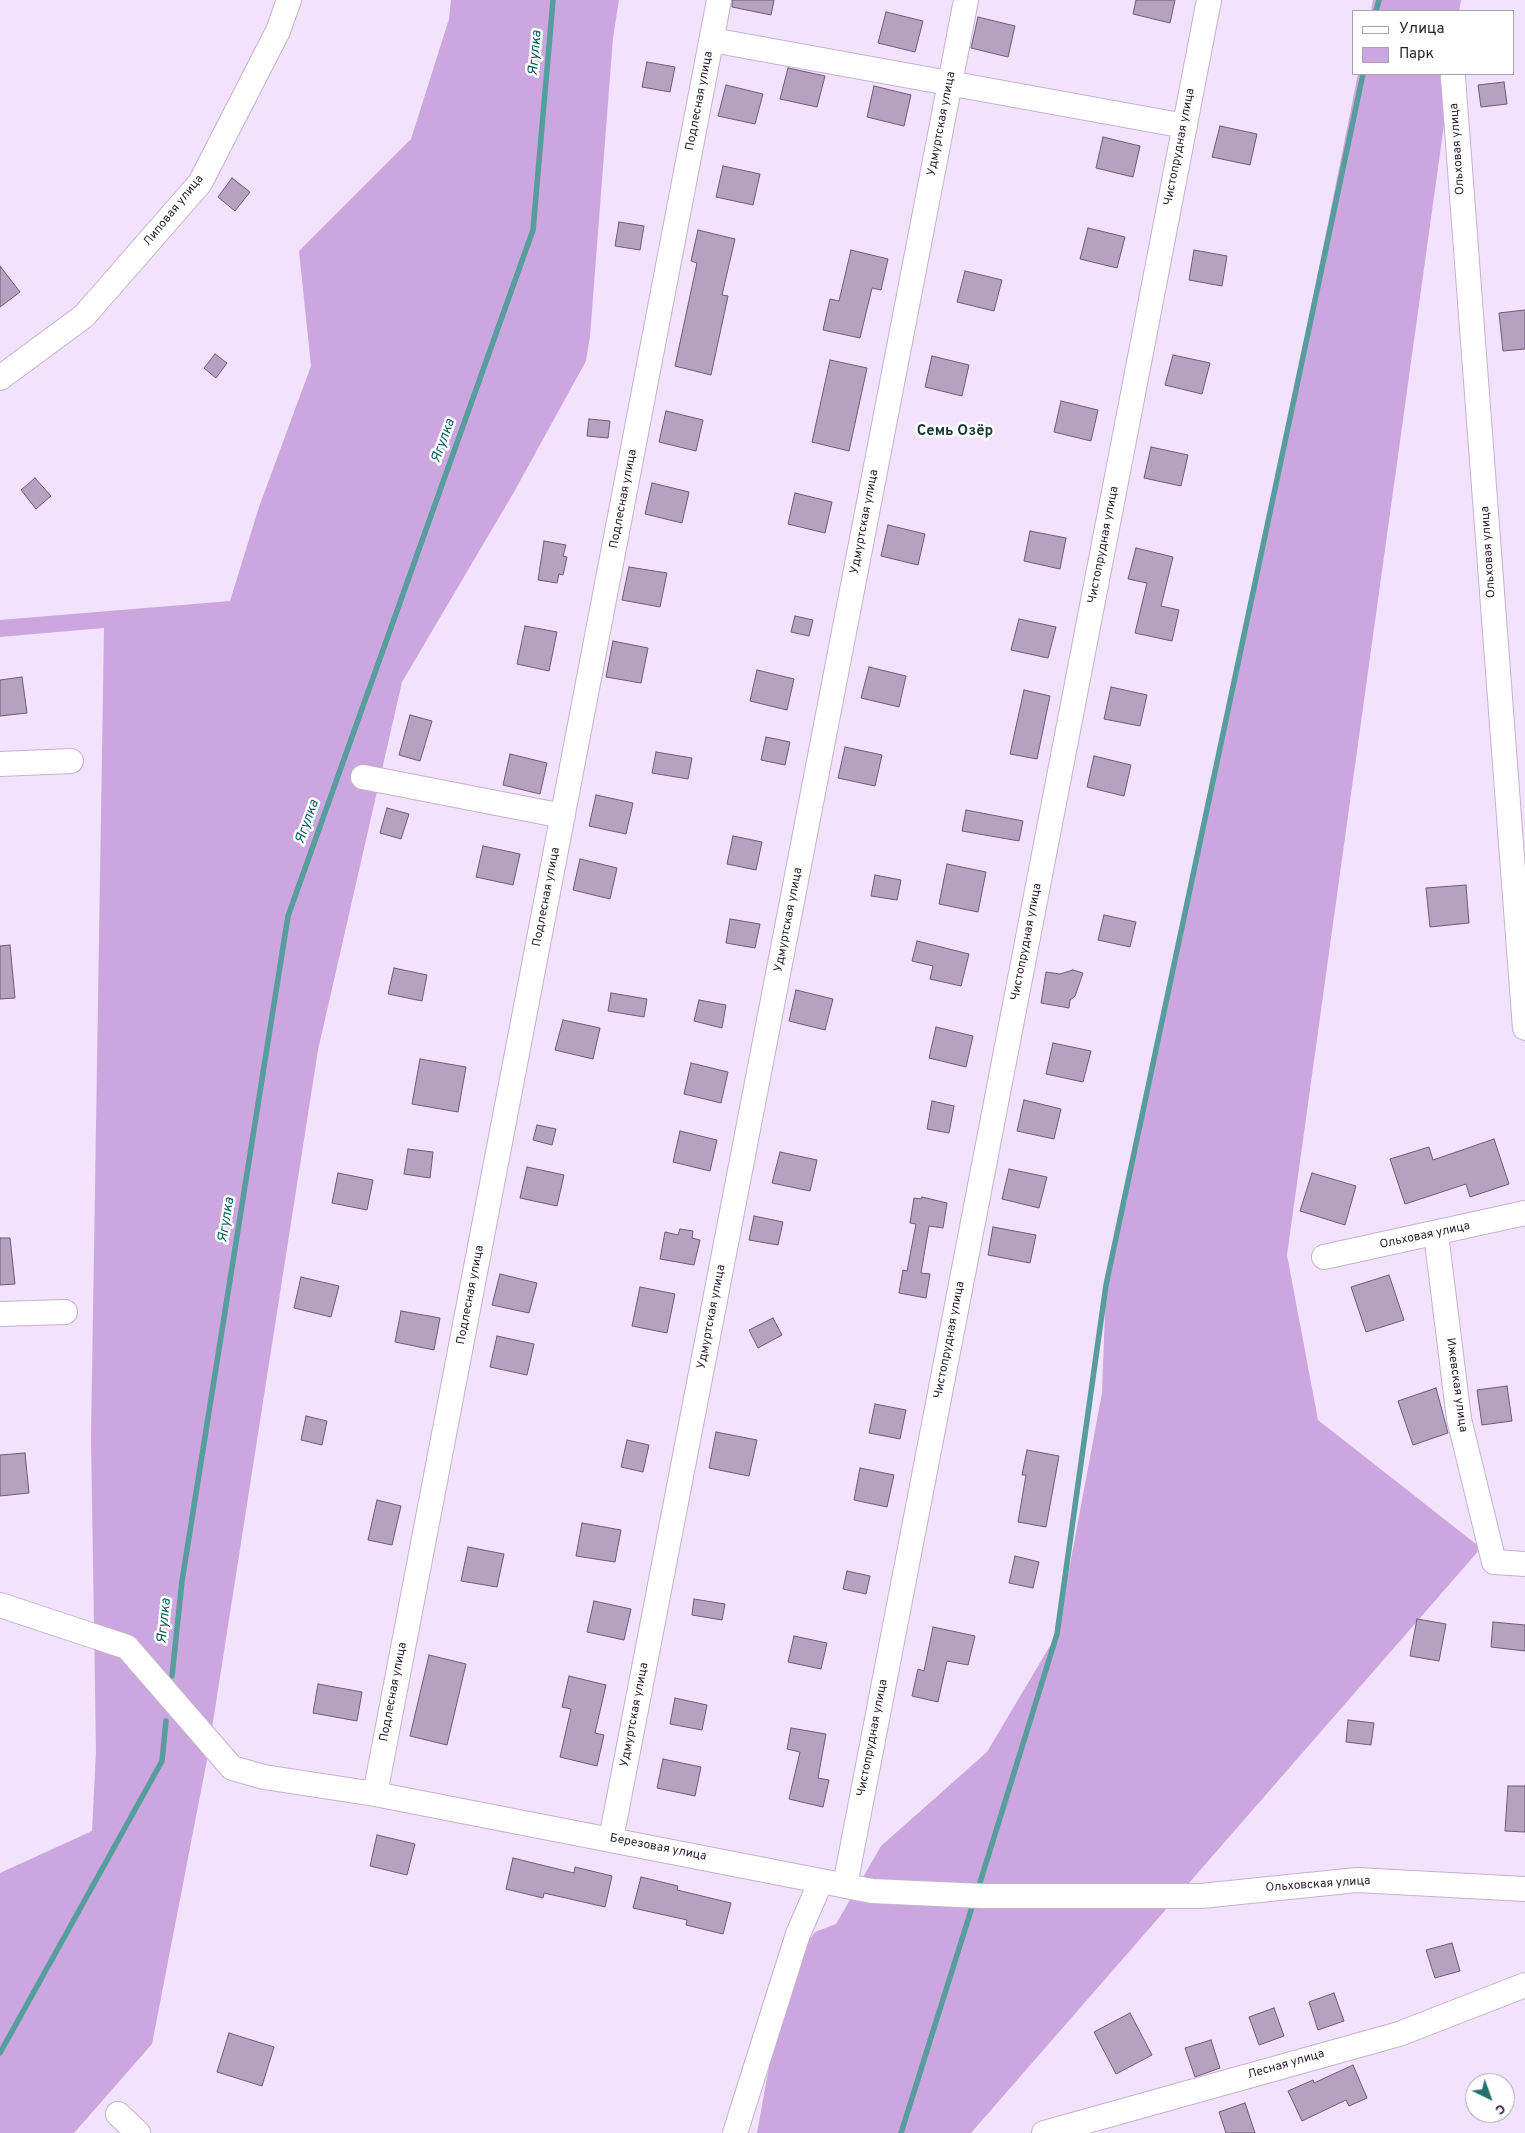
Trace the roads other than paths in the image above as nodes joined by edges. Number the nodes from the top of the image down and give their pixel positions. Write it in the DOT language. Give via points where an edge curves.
graph roads {
  1 [pos="289,0"];
  2 [pos="720,0"];
  3 [pos="966,0"];
  4 [pos="1209,0"];
  5 [pos="712,40"];
  6 [pos="1453,77"];
  7 [pos="950,83"];
  8 [pos="1185,126"];
  9 [pos="0,378"];
  10 [pos="71,761"];
  11 [pos="0,764"];
  12 [pos="362,777"];
  13 [pos="563,816"];
  14 [pos="1525,1028"];
  15 [pos="1525,1213"];
  16 [pos="1436,1234"];
  17 [pos="1324,1257"];
  18 [pos="65,1312"];
  19 [pos="0,1314"];
  20 [pos="1525,1564"];
  21 [pos="0,1605"];
  22 [pos="375,1794"];
  23 [pos="612,1839"];
  24 [pos="821,1881"];
  25 [pos="845,1885"];
  26 [pos="1525,1889"];
  27 [pos="1525,1985"];
  28 [pos="118,2114"];
  29 [pos="138,2133"];
  30 [pos="735,2133"];
  31 [pos="1044,2133"];
  1 -- 9 [label="street, Липовая улица" via="278,31 200,184 84,316"];
  2 -- 5 [label="street, Подлесная улица"];
  3 -- 7 [label="street, Удмуртская улица"];
  4 -- 8 [label="street, Чистопрудная улица"];
  5 -- 7 [label="street"];
  5 -- 13 [label="street, Подлесная улица"];
  6 -- 14 [label="street, Ольховая улица"];
  7 -- 8 [label="street"];
  7 -- 23 [label="street, Удмуртская улица"];
  8 -- 25 [label="street, Чистопрудная улица"];
  10 -- 11 [label="street"];
  12 -- 13 [label="street"];
  13 -- 22 [label="street, Подлесная улица"];
  15 -- 16 [label="street, Ольховая улица"];
  16 -- 17 [label="street, Ольховая улица"];
  16 -- 20 [label="street, Ижевская улица" via="1459,1419 1494,1562"];
  18 -- 19 [label="street"];
  21 -- 22 [label="street, Березовая улица" via="127,1647 232,1768 264,1777"];
  22 -- 23 [label="street, Березовая улица"];
  23 -- 24 [label="street, Березовая улица"];
  24 -- 25 [label="street, Березовая улица"];
  24 -- 30 [label="street" via="798,1934"];
  25 -- 26 [label="street, Ольховская улица" via="872,1891 981,1896 1201,1896 1357,1880"];
  27 -- 31 [label="street, Лесная улица" via="1399,2034"];
  28 -- 29 [label="street"];
}
